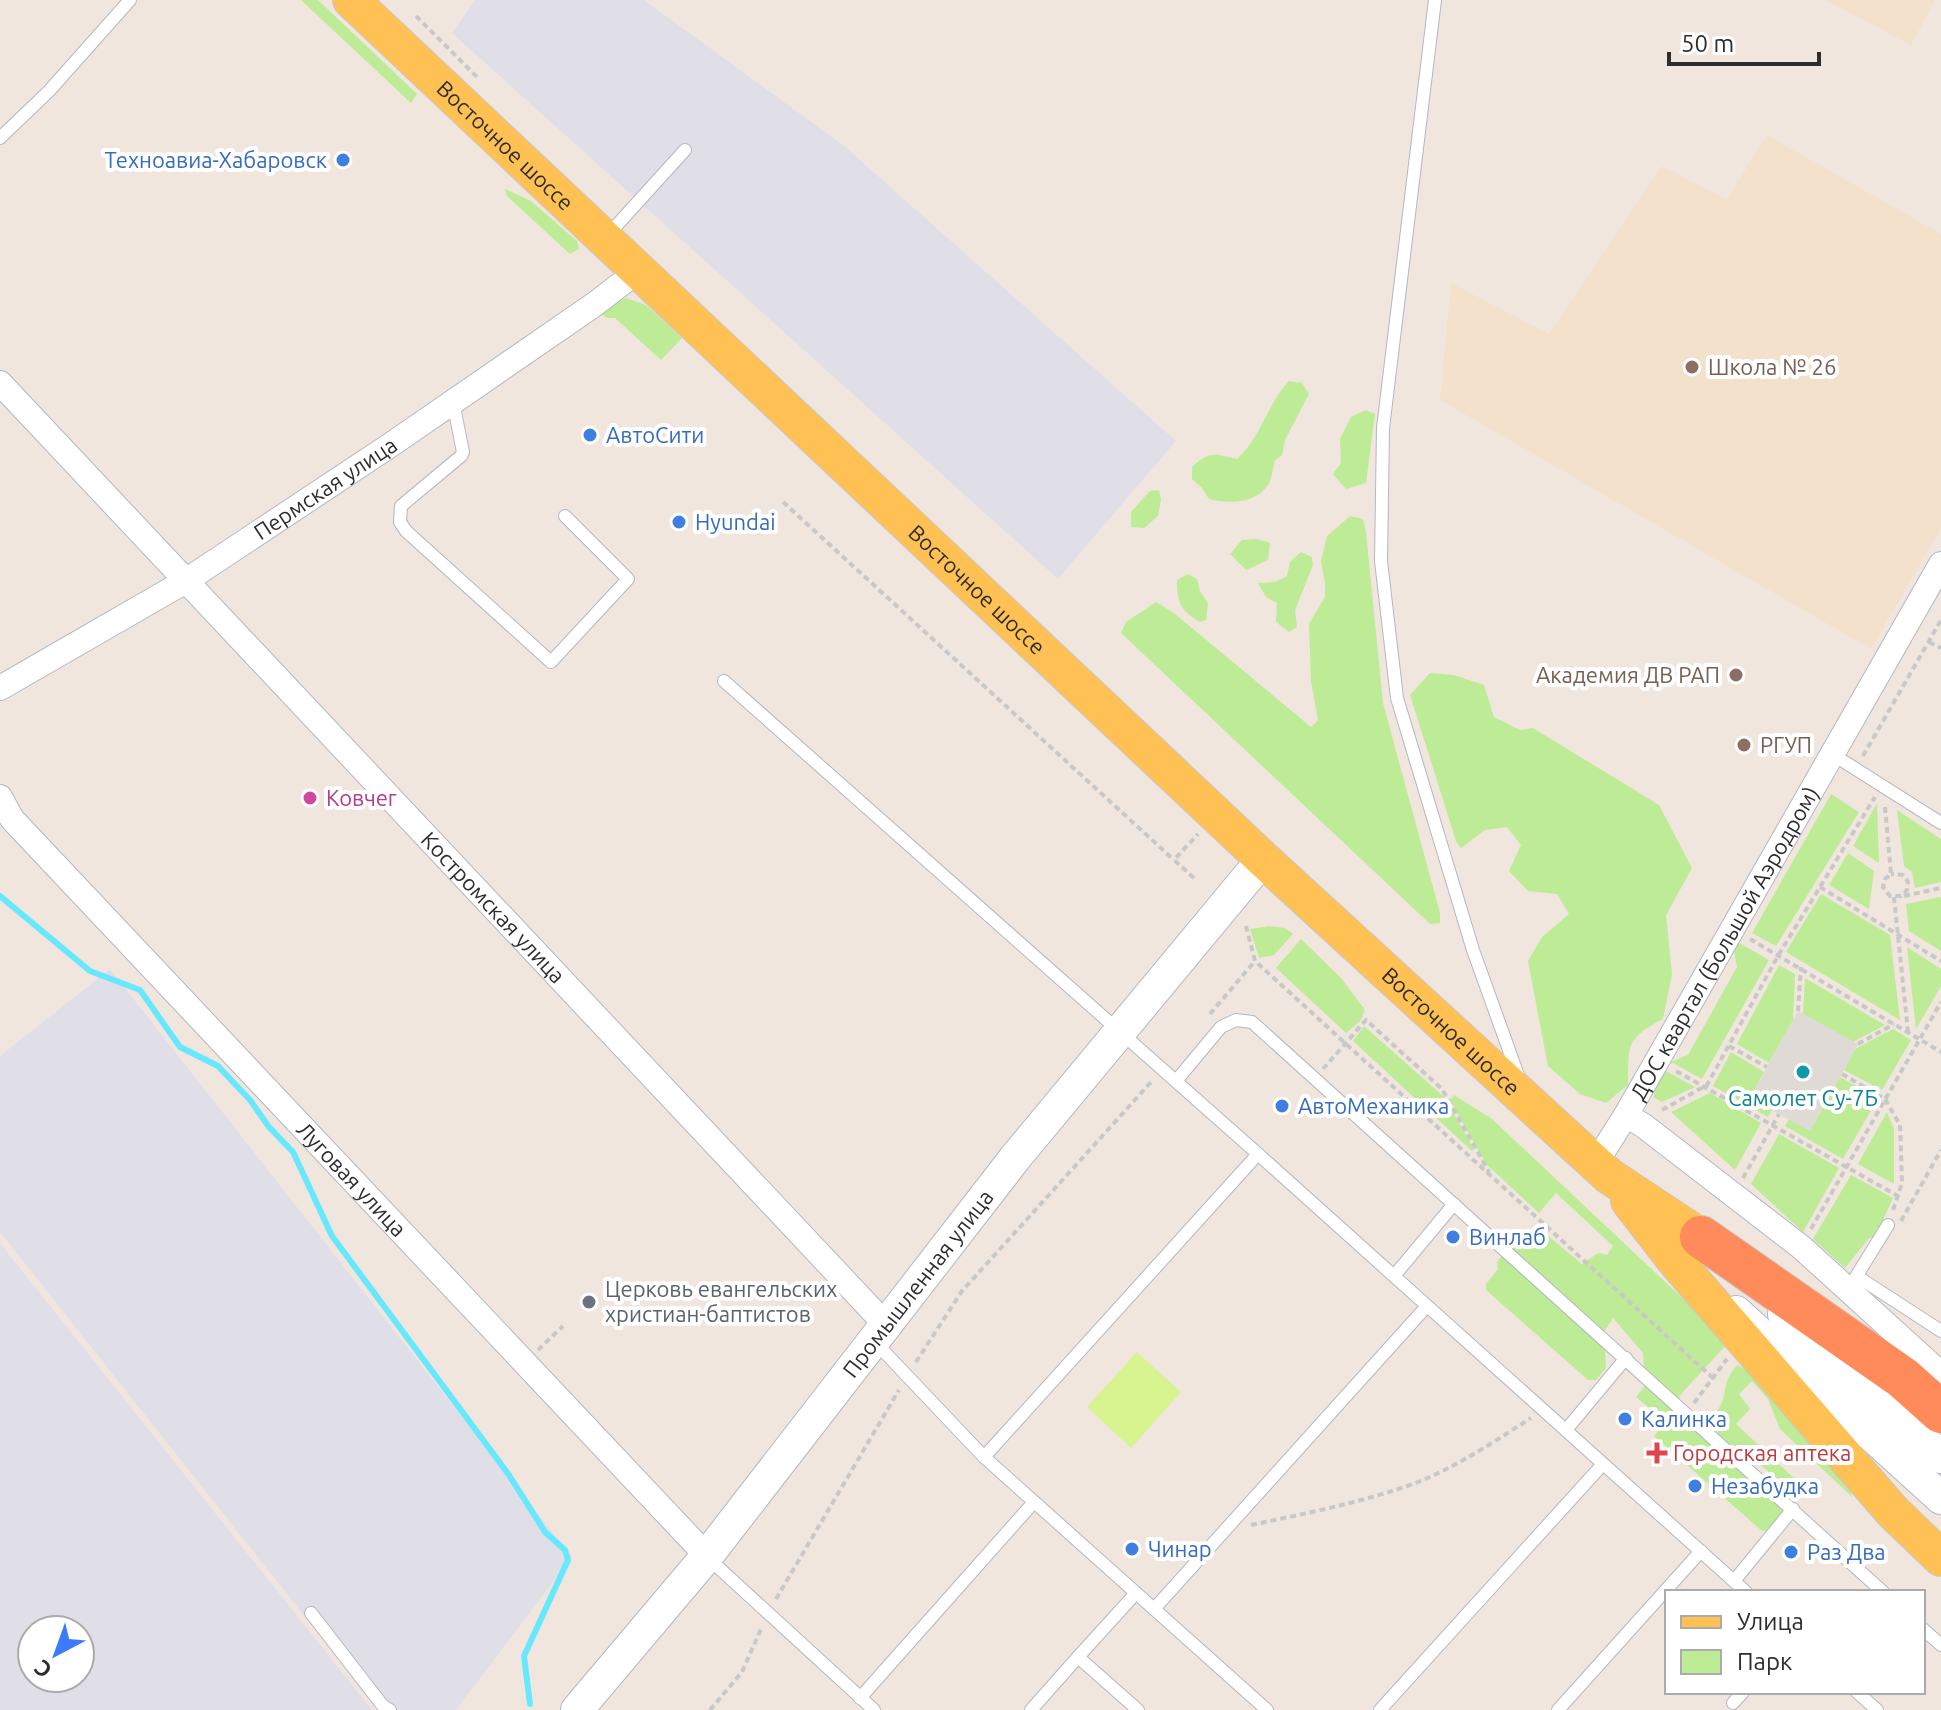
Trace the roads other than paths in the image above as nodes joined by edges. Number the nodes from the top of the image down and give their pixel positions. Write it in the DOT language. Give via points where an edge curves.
graph roads {
  1 [pos="130,0"];
  2 [pos="351,0"];
  3 [pos="1435,0"];
  4 [pos="0,138"];
  5 [pos="685,150"];
  6 [pos="605,238"];
  7 [pos="639,270"];
  8 [pos="0,383"];
  9 [pos="453,402"];
  10 [pos="565,516"];
  11 [pos="1941,564"];
  12 [pos="184,582"];
  13 [pos="724,681"];
  14 [pos="0,688"];
  15 [pos="1832,754"];
  16 [pos="0,797"];
  17 [pos="1941,823"];
  18 [pos="1263,859"];
  19 [pos="1121,1032"];
  20 [pos="1176,1081"];
  21 [pos="1526,1100"];
  22 [pos="1626,1115"];
  23 [pos="1258,1154"];
  24 [pos="1602,1170"];
  25 [pos="1454,1204"];
  26 [pos="1888,1225"];
  27 [pos="1687,1248"];
  28 [pos="1394,1276"];
  29 [pos="1852,1282"];
  30 [pos="1427,1306"];
  31 [pos="1941,1331"];
  32 [pos="881,1334"];
  33 [pos="1626,1358"];
  34 [pos="1941,1374"];
  35 [pos="1941,1412"];
  36 [pos="1566,1430"];
  37 [pos="984,1457"];
  38 [pos="1941,1457"];
  39 [pos="1603,1464"];
  40 [pos="1941,1498"];
  41 [pos="1034,1502"];
  42 [pos="1793,1509"];
  43 [pos="1701,1551"];
  44 [pos="707,1556"];
  45 [pos="1941,1558"];
  46 [pos="1734,1581"];
  47 [pos="1666,1590"];
  48 [pos="1744,1590"];
  49 [pos="1881,1590"];
  50 [pos="1665,1591"];
  51 [pos="1136,1593"];
  52 [pos="1154,1609"];
  53 [pos="311,1613"];
  54 [pos="1925,1631"];
  55 [pos="1941,1645"];
  56 [pos="1078,1657"];
  57 [pos="1741,1694"];
  58 [pos="860,1698"];
  59 [pos="1733,1703"];
  60 [pos="390,1710"];
  61 [pos="577,1710"];
  62 [pos="874,1710"];
  63 [pos="1031,1710"];
  64 [pos="1138,1710"];
  65 [pos="1267,1710"];
  66 [pos="1380,1710"];
  67 [pos="1558,1710"];
  1 -- 4 [label="lane"];
  2 -- 6 [label="main road, Восточное шоссе"];
  3 -- 21 [label="lane" via="1383,428 1381,561 1397,698 1473,950"];
  5 -- 6 [label="lane"];
  6 -- 7 [label="main road, Восточное шоссе"];
  7 -- 9 [label="street, Пермская улица"];
  7 -- 18 [label="main road, Восточное шоссе"];
  8 -- 12 [label="street, Костромская улица"];
  9 -- 10 [label="lane" via="463,452 401,506 400,522 551,662 628,579"];
  9 -- 12 [label="street, Пермская улица"];
  11 -- 15 [label="street, ДОС квартал (Большой Аэродром)"];
  12 -- 14 [label="street, Пермская улица"];
  12 -- 32 [label="street, Костромская улица"];
  13 -- 19 [label="lane"];
  15 -- 17 [label="lane"];
  15 -- 22 [label="street, ДОС квартал (Большой Аэродром)"];
  16 -- 44 [label="street, Луговая улица" via="12,819"];
  18 -- 19 [label="street, Промышленная улица"];
  18 -- 21 [label="main road, Восточное шоссе"];
  19 -- 20 [label="lane"];
  19 -- 32 [label="street, Промышленная улица" via="1015,1158"];
  20 -- 23 [label="lane"];
  20 -- 25 [label="lane" via="1221,1027 1236,1020 1252,1022"];
  21 -- 24 [label="main road, Восточное шоссе"];
  22 -- 24 [label="street, ДОС квартал (Большой Аэродром)"];
  22 -- 29 [label="street"];
  23 -- 28 [label="lane"];
  23 -- 37 [label="lane"];
  24 -- 27 [label="main road, Восточное шоссе"];
  25 -- 28 [label="lane"];
  25 -- 33 [label="lane"];
  26 -- 29 [label="lane"];
  27 -- 35 [label="highway" via="1903,1378"];
  27 -- 38 [label="street"];
  27 -- 40 [label="street" via="1756,1329"];
  27 -- 45 [label="main road, Восточное шоссе" via="1742,1337 1893,1512"];
  28 -- 30 [label="lane"];
  29 -- 31 [label="lane"];
  29 -- 34 [label="street"];
  30 -- 36 [label="lane"];
  30 -- 52 [label="lane"];
  32 -- 37 [label="lane" via="907,1376"];
  32 -- 44 [label="street, Промышленная улица"];
  33 -- 36 [label="lane"];
  33 -- 42 [label="lane"];
  36 -- 39 [label="lane"];
  37 -- 41 [label="lane"];
  39 -- 43 [label="lane"];
  39 -- 66 [label="lane"];
  41 -- 51 [label="lane"];
  41 -- 58 [label="lane"];
  42 -- 46 [label="lane"];
  42 -- 49 [label="lane"];
  43 -- 46 [label="lane"];
  43 -- 47 [label="lane"];
  44 -- 58 [label="lane"];
  44 -- 61 [label="street, Промышленная улица"];
  46 -- 48 [label="lane"];
  50 -- 67 [label="lane"];
  51 -- 52 [label="lane"];
  51 -- 56 [label="lane"];
  52 -- 65 [label="lane"];
  53 -- 60 [label="lane"];
  54 -- 55 [label="lane"];
  56 -- 63 [label="lane"];
  56 -- 64 [label="lane"];
  57 -- 59 [label="lane"];
  58 -- 62 [label="lane"];
}
